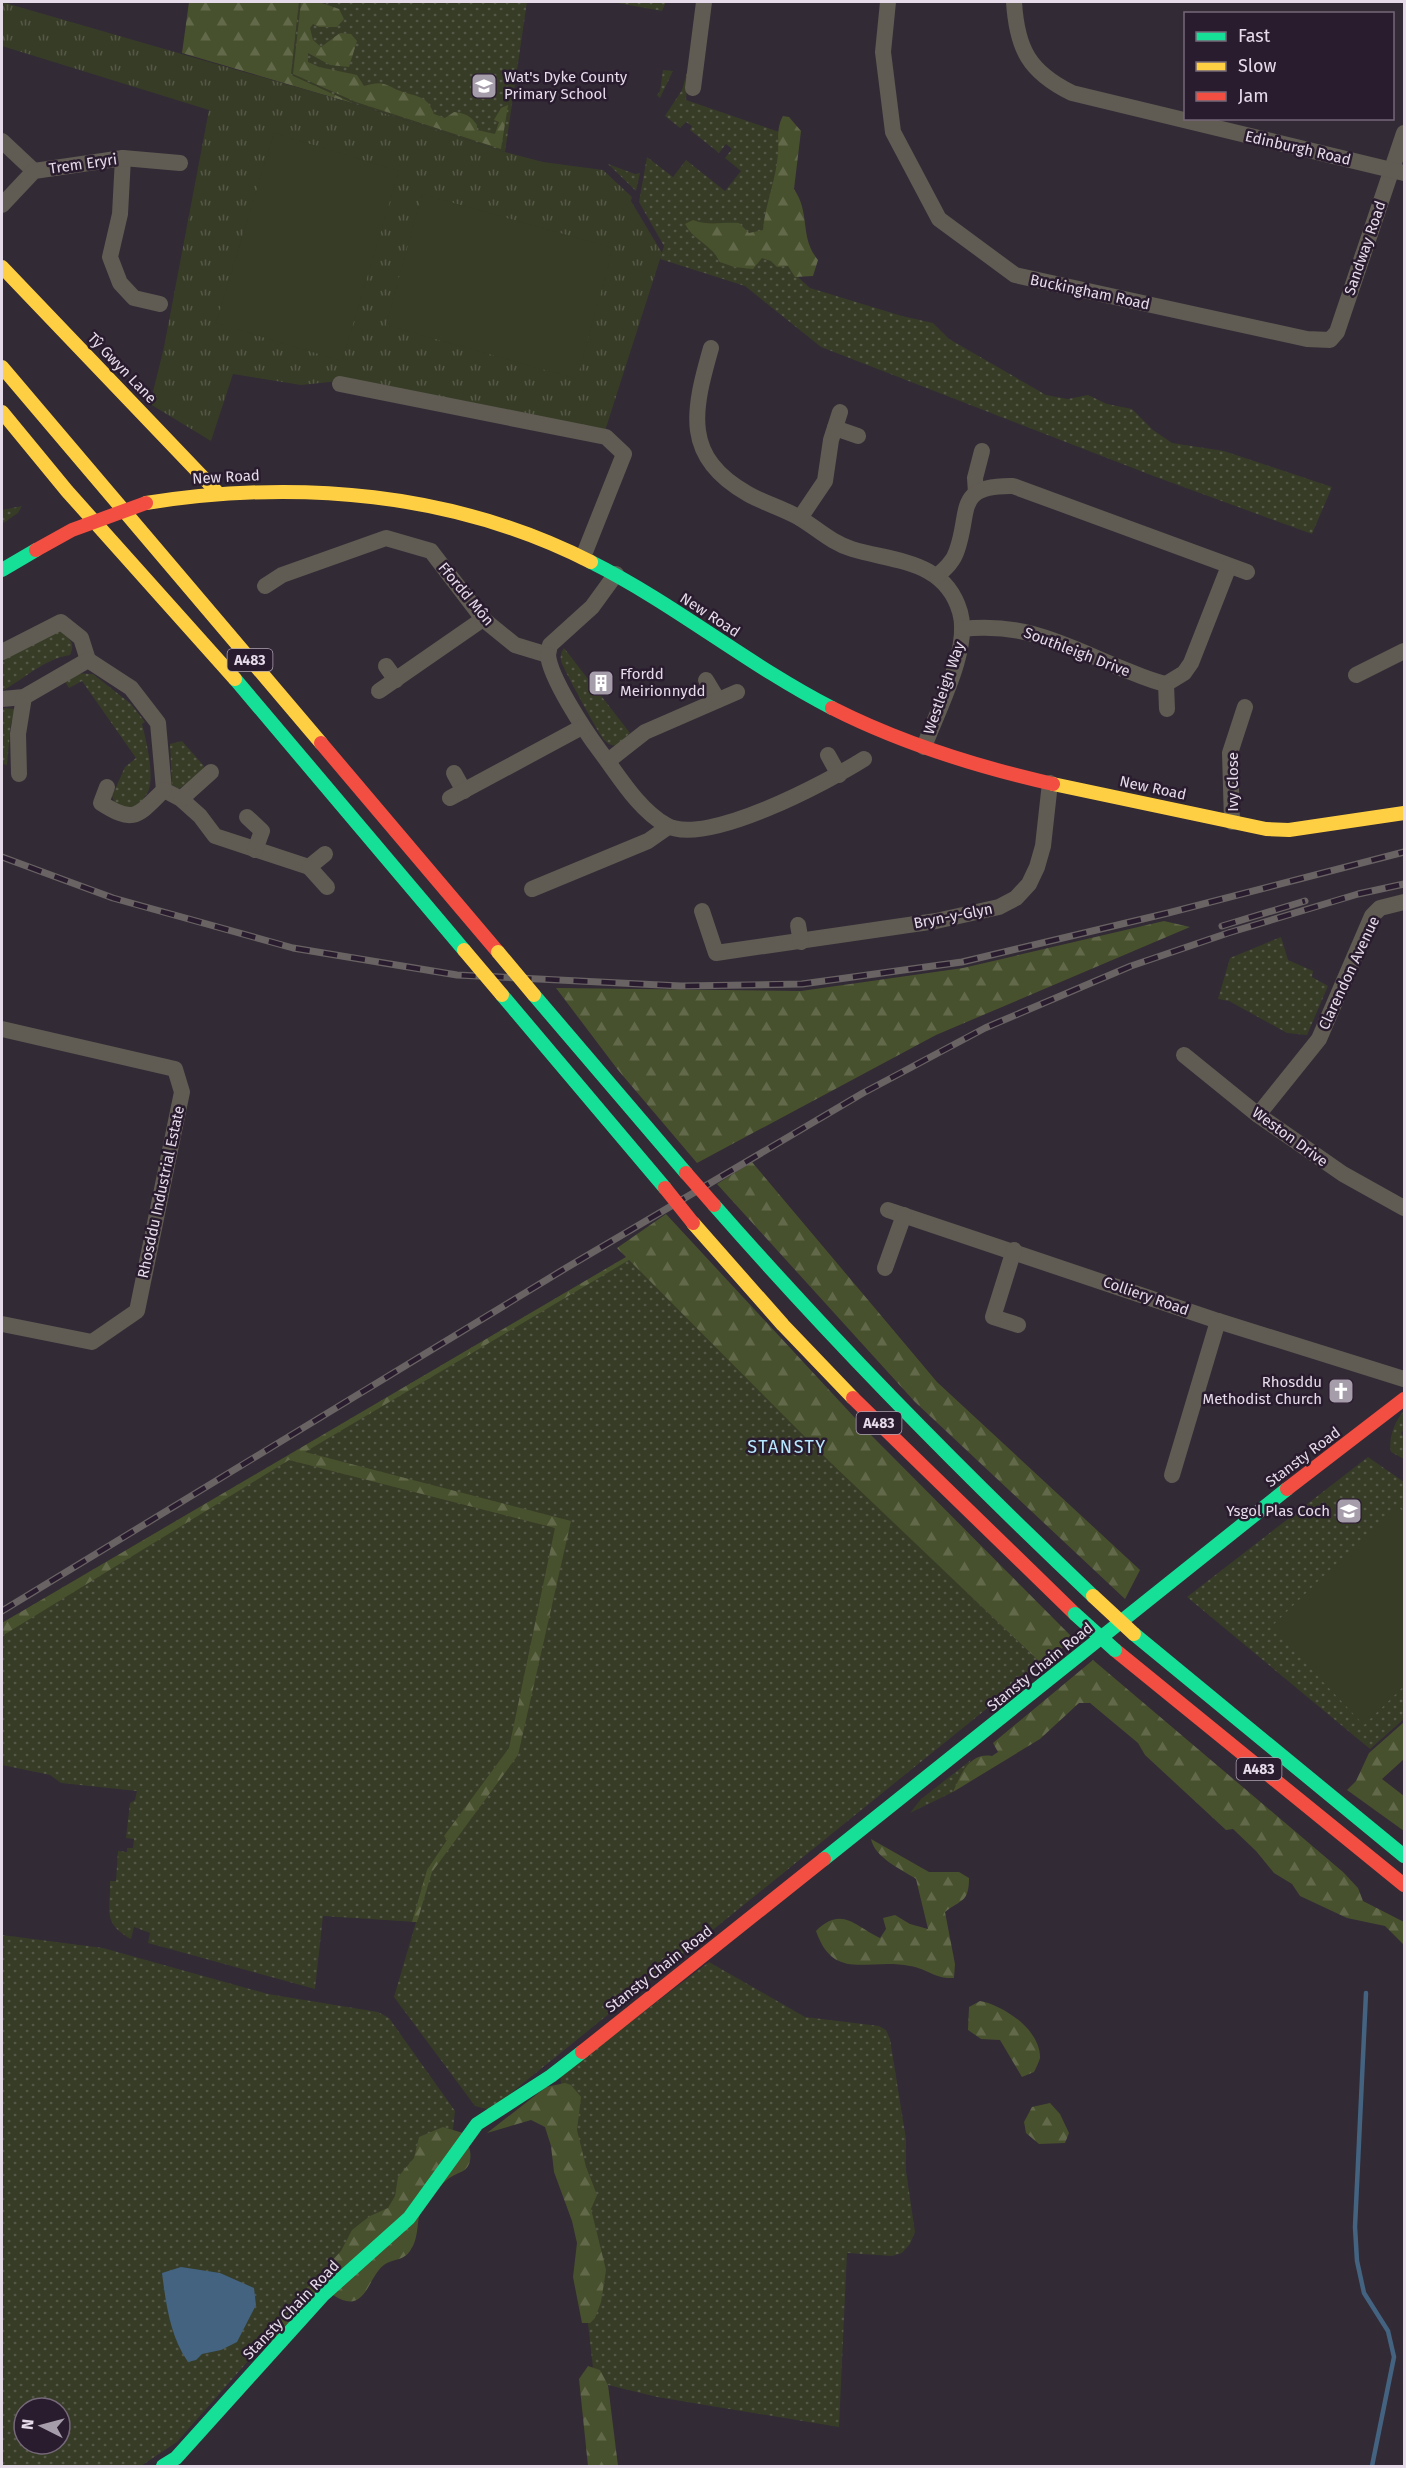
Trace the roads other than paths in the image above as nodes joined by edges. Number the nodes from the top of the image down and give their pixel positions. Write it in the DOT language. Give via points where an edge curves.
graph roads {
  1 [pos="704,2"];
  2 [pos="888,2"];
  3 [pos="1014,2"];
  4 [pos="693,88"];
  5 [pos="1184,120"];
  6 [pos="1185,120"];
  7 [pos="1404,133"];
  8 [pos="2,141"];
  9 [pos="123,158"];
  10 [pos="180,162"];
  11 [pos="34,171"];
  12 [pos="1398,171"];
  13 [pos="2,205"];
  14 [pos="2,267"];
  15 [pos="160,304"];
  16 [pos="1307,339"];
  17 [pos="711,348"];
  18 [pos="2,367"];
  19 [pos="340,384"];
  20 [pos="2,412"];
  21 [pos="858,436"];
  22 [pos="982,451"];
  23 [pos="218,493"];
  24 [pos="976,493"];
  25 [pos="800,518"];
  26 [pos="583,557"];
  27 [pos="1229,566"];
  28 [pos="2,570"];
  29 [pos="1247,572"];
  30 [pos="616,574"];
  31 [pos="937,576"];
  32 [pos="265,586"];
  33 [pos="483,619"];
  34 [pos="962,629"];
  35 [pos="1404,651"];
  36 [pos="2,652"];
  37 [pos="548,656"];
  38 [pos="88,660"];
  39 [pos="1356,675"];
  40 [pos="706,680"];
  41 [pos="1166,684"];
  42 [pos="379,691"];
  43 [pos="737,692"];
  44 [pos="24,697"];
  45 [pos="2,699"];
  46 [pos="718,700"];
  47 [pos="1245,707"];
  48 [pos="1167,709"];
  49 [pos="582,727"];
  50 [pos="924,747"];
  51 [pos="828,755"];
  52 [pos="864,759"];
  53 [pos="608,761"];
  54 [pos="211,772"];
  55 [pos="454,773"];
  56 [pos="19,774"];
  57 [pos="839,775"];
  58 [pos="1050,783"];
  59 [pos="164,790"];
  60 [pos="100,798"];
  61 [pos="181,799"];
  62 [pos="1404,813"];
  63 [pos="247,817"];
  64 [pos="1232,822"];
  65 [pos="668,827"];
  66 [pos="255,850"];
  67 [pos="325,854"];
  68 [pos="309,867"];
  69 [pos="327,887"];
  70 [pos="532,889"];
  71 [pos="1404,902"];
  72 [pos="702,911"];
  73 [pos="2,1029"];
  74 [pos="1184,1055"];
  75 [pos="1258,1114"];
  76 [pos="1404,1208"];
  77 [pos="1014,1250"];
  78 [pos="885,1268"];
  79 [pos="1218,1321"];
  80 [pos="2,1324"];
  81 [pos="1018,1324"];
  82 [pos="1404,1380"];
  83 [pos="1404,1400"];
  84 [pos="1172,1475"];
  85 [pos="1221,1540"];
  86 [pos="1404,1856"];
  87 [pos="1404,1886"];
  88 [pos="163,2466"];
  1 -- 4 [label="street"];
  2 -- 16 [label="street, Buckingham Road" via="883,52 893,132 939,219 1015,275"];
  3 -- 5 [label="street, Edinburgh Road" via="1018,34 1041,76 1072,93"];
  6 -- 12 [label="street, Edinburgh Road"];
  7 -- 12 [label="street, Sandway Road"];
  8 -- 11 [label="street"];
  9 -- 10 [label="street, Trem Eryri"];
  9 -- 11 [label="street, Trem Eryri"];
  9 -- 15 [label="street" via="120,214 110,257 120,283 134,298"];
  11 -- 13 [label="street, Trem Eryri"];
  12 -- 16 [label="street, Sandway Road" via="1337,332 1330,340"];
  14 -- 23 [label="main road, Tŷ Gwyn Lane"];
  17 -- 25 [label="street" via="698,411 702,450 716,470 737,487"];
  18 -- 86 [label="main road, A483, bridge" via="764,1263 949,1459 1134,1634"];
  19 -- 26 [label="street" via="606,437 624,454"];
  20 -- 87 [label="main road, A483, bridge" via="67,491 230,673 738,1277 920,1466 1075,1614 1204,1725"];
  21 -- 25 [label="street" via="837,420 825,481"];
  22 -- 24 [label="street" via="975,478"];
  23 -- 26 [label="main road, New Road" via="305,490 406,502 482,519"];
  23 -- 28 [label="main road, New Road, bridge" via="147,503 72,530"];
  24 -- 27 [label="street" via="1013,486"];
  24 -- 31 [label="street" via="964,511 957,552"];
  25 -- 31 [label="street" via="830,541 914,564"];
  26 -- 30 [label="main road, New Road"];
  27 -- 29 [label="street"];
  27 -- 41 [label="street" via="1191,663 1184,673"];
  30 -- 37 [label="street" via="592,607 550,645"];
  30 -- 50 [label="main road, New Road" via="791,686 840,712"];
  31 -- 34 [label="street" via="960,611"];
  32 -- 33 [label="street, Ffordd Môn" via="277,570 386,538 431,551"];
  33 -- 37 [label="street, Ffordd Môn" via="515,645"];
  33 -- 42 [label="street" via="391,673"];
  34 -- 41 [label="street, Southleigh Drive" via="997,627 1034,633"];
  34 -- 50 [label="street, Westleigh Way" via="962,647"];
  35 -- 39 [label="street"];
  36 -- 38 [label="street" via="62,616 81,638"];
  37 -- 49 [label="street" via="549,669"];
  38 -- 44 [label="street"];
  38 -- 59 [label="street" via="131,688 158,723"];
  40 -- 46 [label="street"];
  41 -- 48 [label="street"];
  43 -- 46 [label="street"];
  44 -- 45 [label="street"];
  44 -- 56 [label="street" via="18,734"];
  46 -- 53 [label="street" via="645,732"];
  47 -- 64 [label="street, Ivy Close" via="1230,753"];
  49 -- 53 [label="street"];
  49 -- 55 [label="street" via="457,794"];
  50 -- 58 [label="main road, New Road"];
  51 -- 57 [label="street"];
  52 -- 57 [label="street"];
  53 -- 65 [label="street" via="639,802"];
  54 -- 61 [label="street"];
  57 -- 65 [label="street" via="808,792 719,826 685,831"];
  58 -- 64 [label="main road, New Road"];
  58 -- 72 [label="street, Bryn-y-Glyn" via="1037,867 1016,898 999,907 799,934 716,953"];
  59 -- 60 [label="street" via="137,816 119,815"];
  59 -- 61 [label="street"];
  61 -- 66 [label="street" via="215,836"];
  62 -- 64 [label="main road, New Road" via="1288,830"];
  63 -- 66 [label="street" via="262,831"];
  65 -- 70 [label="street" via="648,841"];
  66 -- 68 [label="street"];
  67 -- 68 [label="street"];
  68 -- 69 [label="street"];
  71 -- 75 [label="street, Clarendon Avenue" via="1380,908 1372,916 1319,1038"];
  73 -- 80 [label="street, Rhosddu Industrial Estate" via="175,1069 182,1092 137,1311 92,1342"];
  74 -- 75 [label="street, Weston Drive"];
  75 -- 76 [label="street, Weston Drive" via="1342,1174"];
  77 -- 78 [label="street, Colliery Road" via="896,1213"];
  77 -- 79 [label="street, Colliery Road"];
  77 -- 81 [label="street" via="993,1317"];
  79 -- 82 [label="street, Colliery Road"];
  79 -- 84 [label="street"];
  83 -- 85 [label="main road, Stansty Road"];
  85 -- 88 [label="main road, Stansty Chain Road" via="551,2076 477,2124 409,2218 323,2295 176,2458"];
}
